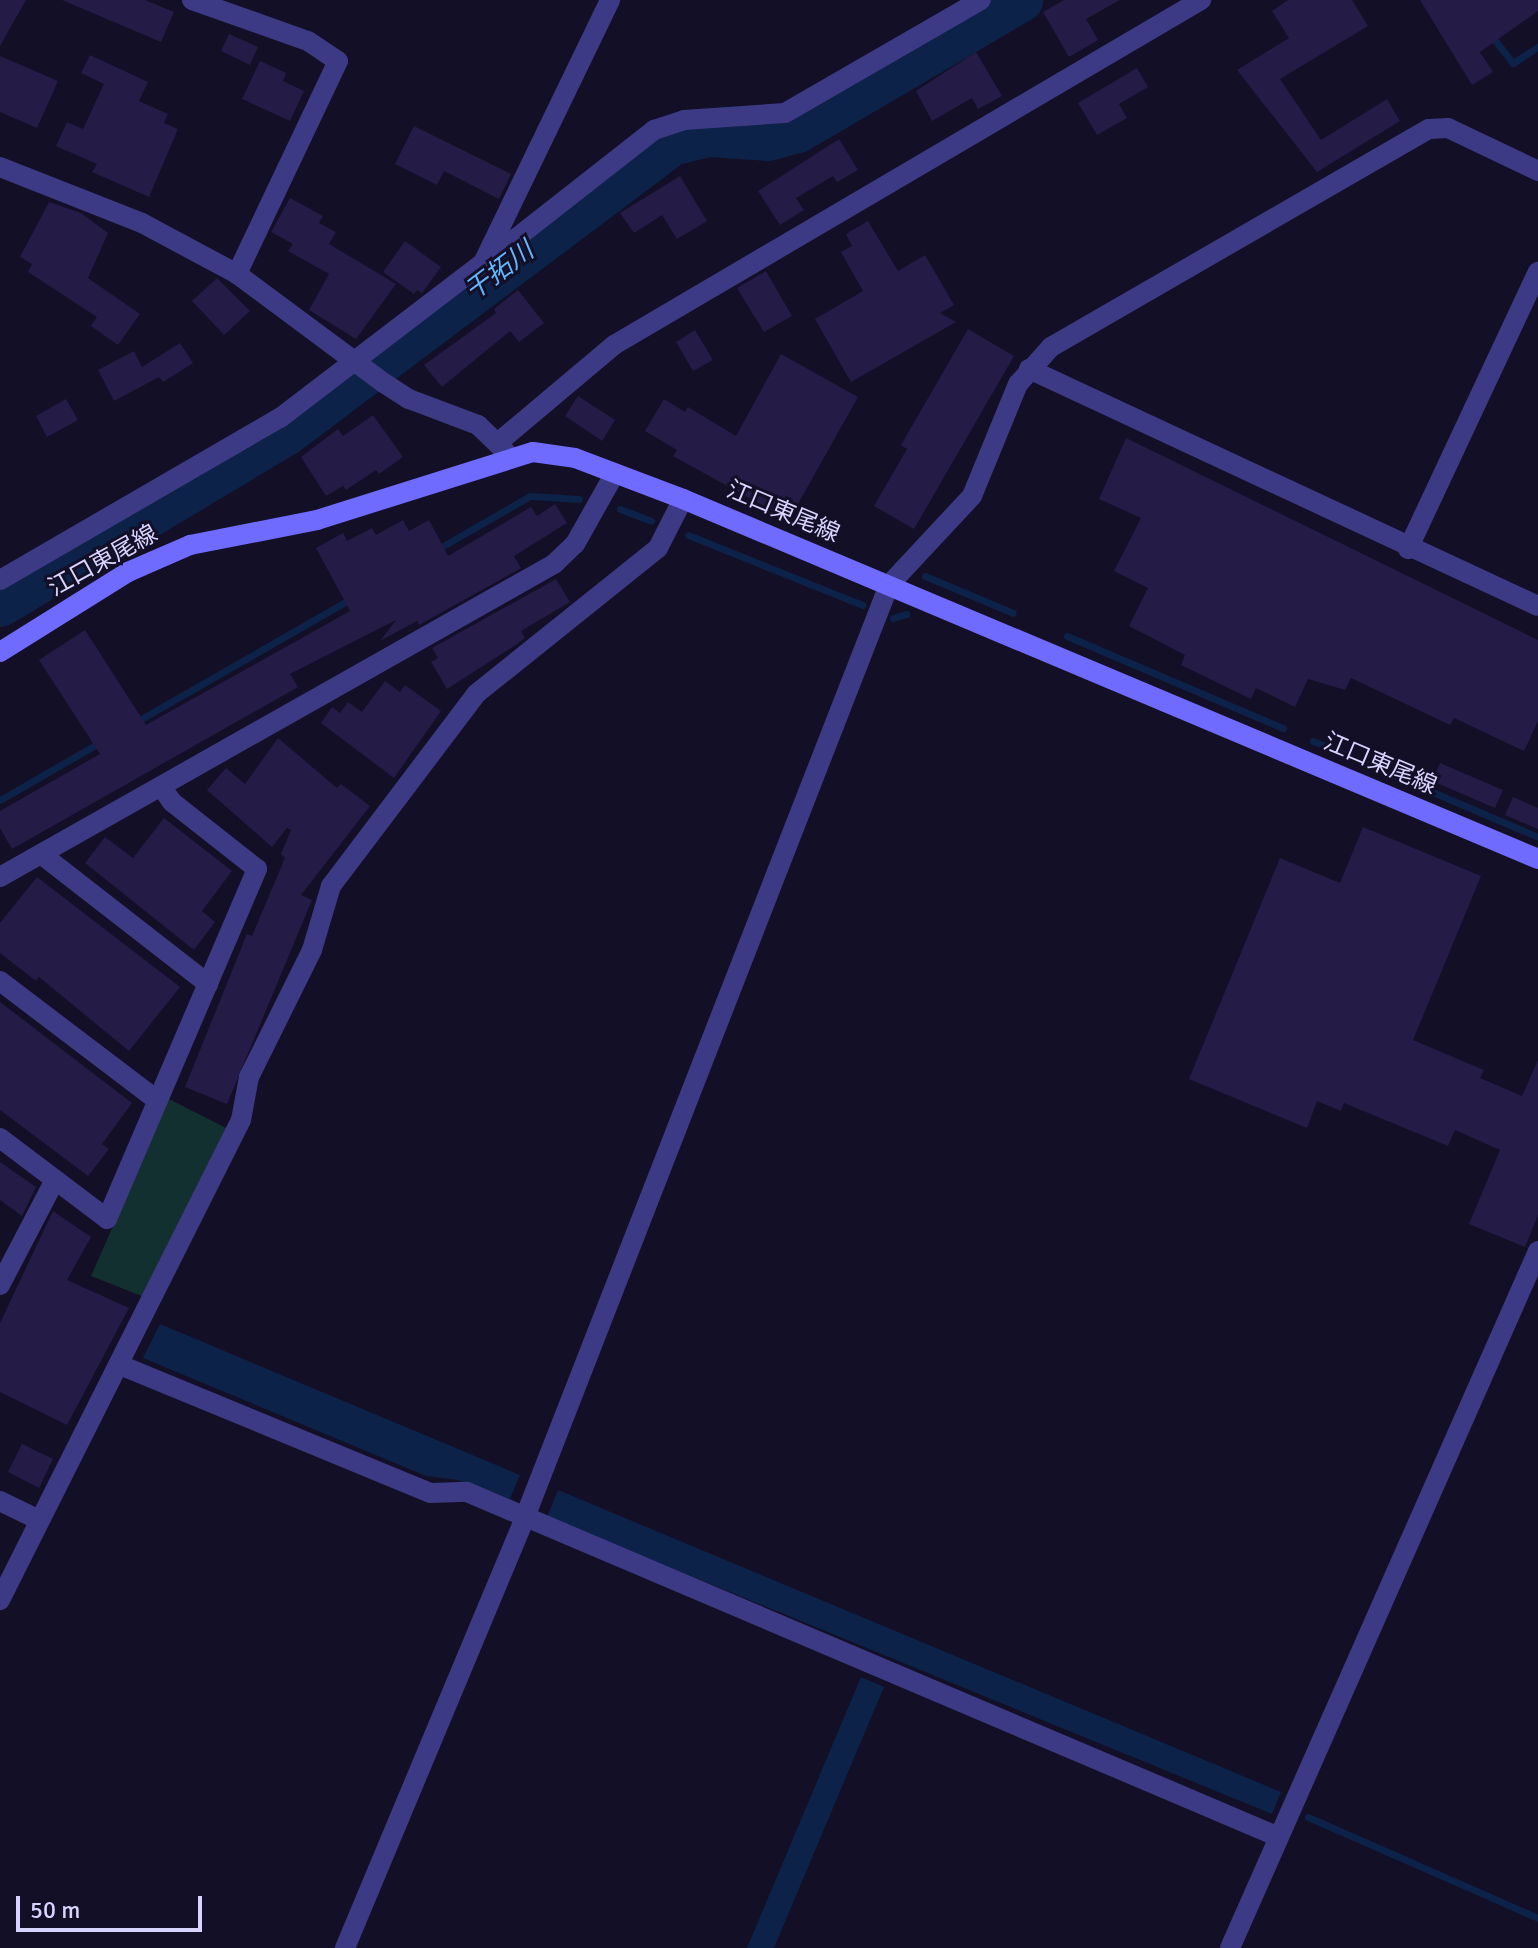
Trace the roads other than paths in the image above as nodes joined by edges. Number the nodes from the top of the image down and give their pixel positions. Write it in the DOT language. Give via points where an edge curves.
graph roads {
  1 [pos="192,0"];
  2 [pos="610,0"];
  3 [pos="981,0"];
  4 [pos="1201,0"];
  5 [pos="0,167"];
  6 [pos="1538,171"];
  7 [pos="493,248"];
  8 [pos="1538,272"];
  9 [pos="237,274"];
  10 [pos="356,362"];
  11 [pos="1029,369"];
  12 [pos="504,450"];
  13 [pos="615,473"];
  14 [pos="683,499"];
  15 [pos="1408,549"];
  16 [pos="0,580"];
  17 [pos="889,585"];
  18 [pos="1538,606"];
  19 [pos="0,652"];
  20 [pos="161,786"];
  21 [pos="41,854"];
  22 [pos="1538,859"];
  23 [pos="0,877"];
  24 [pos="0,981"];
  25 [pos="208,984"];
  26 [pos="158,1101"];
  27 [pos="0,1138"];
  28 [pos="55,1180"];
  29 [pos="1538,1251"];
  30 [pos="0,1285"];
  31 [pos="120,1365"];
  32 [pos="0,1501"];
  33 [pos="525,1517"];
  34 [pos="39,1520"];
  35 [pos="0,1600"];
  36 [pos="1279,1837"];
  37 [pos="345,1948"];
  38 [pos="1230,1948"];
  1 -- 9 [label="street" via="308,41 338,61"];
  2 -- 7 [label="street"];
  3 -- 7 [label="street" via="785,113 684,120 654,130 515,239"];
  4 -- 12 [label="street" via="614,345"];
  5 -- 9 [label="street" via="142,223"];
  6 -- 11 [label="street" via="1448,128 1429,129 1051,347"];
  7 -- 10 [label="street" via="483,263"];
  8 -- 15 [label="street"];
  9 -- 10 [label="street"];
  10 -- 12 [label="street" via="409,399 478,425"];
  10 -- 16 [label="street" via="280,418"];
  11 -- 15 [label="street"];
  11 -- 17 [label="street" via="972,496"];
  12 -- 13 [label="main road, 江口東尾線" via="561,456"];
  12 -- 19 [label="main road, 江口東尾線" via="378,504 162,555"];
  13 -- 14 [label="main road, 江口東尾線"];
  13 -- 20 [label="street" via="575,544 554,564"];
  14 -- 17 [label="main road, 江口東尾線"];
  14 -- 31 [label="street" via="658,548 476,694 331,886 312,950 249,1077 241,1120"];
  15 -- 18 [label="street"];
  17 -- 22 [label="main road, 江口東尾線"];
  17 -- 33 [label="street"];
  20 -- 21 [label="street"];
  20 -- 25 [label="street" via="172,802 257,869"];
  21 -- 23 [label="street"];
  21 -- 25 [label="street"];
  24 -- 26 [label="street"];
  25 -- 26 [label="street"];
  26 -- 28 [label="street" via="107,1219"];
  27 -- 28 [label="street"];
  28 -- 30 [label="street"];
  29 -- 36 [label="street"];
  31 -- 33 [label="street" via="430,1493 467,1492"];
  31 -- 34 [label="street"];
  32 -- 34 [label="street"];
  33 -- 36 [label="street"];
  33 -- 37 [label="street"];
  34 -- 35 [label="street"];
  36 -- 38 [label="street"];
}
